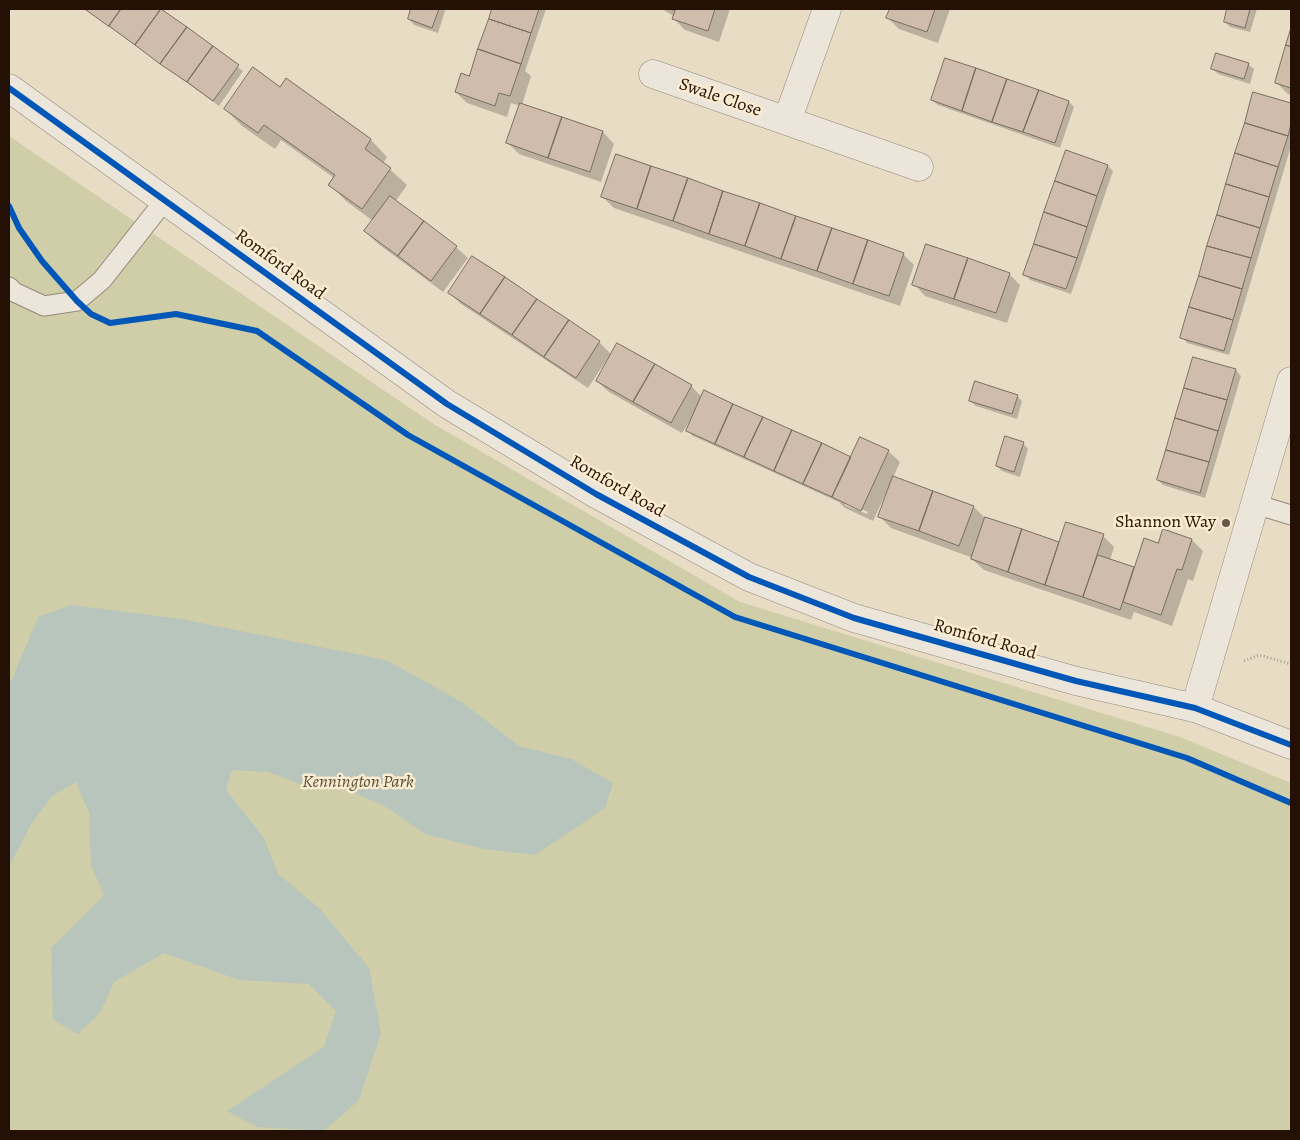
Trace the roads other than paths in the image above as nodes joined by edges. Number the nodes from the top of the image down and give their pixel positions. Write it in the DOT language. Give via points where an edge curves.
graph roads {
  1 [pos="826,9"];
  2 [pos="653,74"];
  3 [pos="9,88"];
  4 [pos="787,121"];
  5 [pos="919,167"];
  6 [pos="165,200"];
  7 [pos="9,287"];
  8 [pos="1291,381"];
  9 [pos="1255,504"];
  10 [pos="1291,515"];
  11 [pos="1195,708"];
  12 [pos="1291,745"];
  1 -- 4 [label="street"];
  2 -- 4 [label="street, Swale Close"];
  3 -- 6 [label="street, Romford Road"];
  4 -- 5 [label="street, Swale Close"];
  6 -- 7 [label="lane" via="102,280 77,301 44,306"];
  6 -- 11 [label="street, Romford Road" via="447,404 596,494 749,577 863,621 1076,681"];
  8 -- 9 [label="street"];
  9 -- 10 [label="lane"];
  9 -- 11 [label="street"];
  11 -- 12 [label="street, Romford Road"];
}
